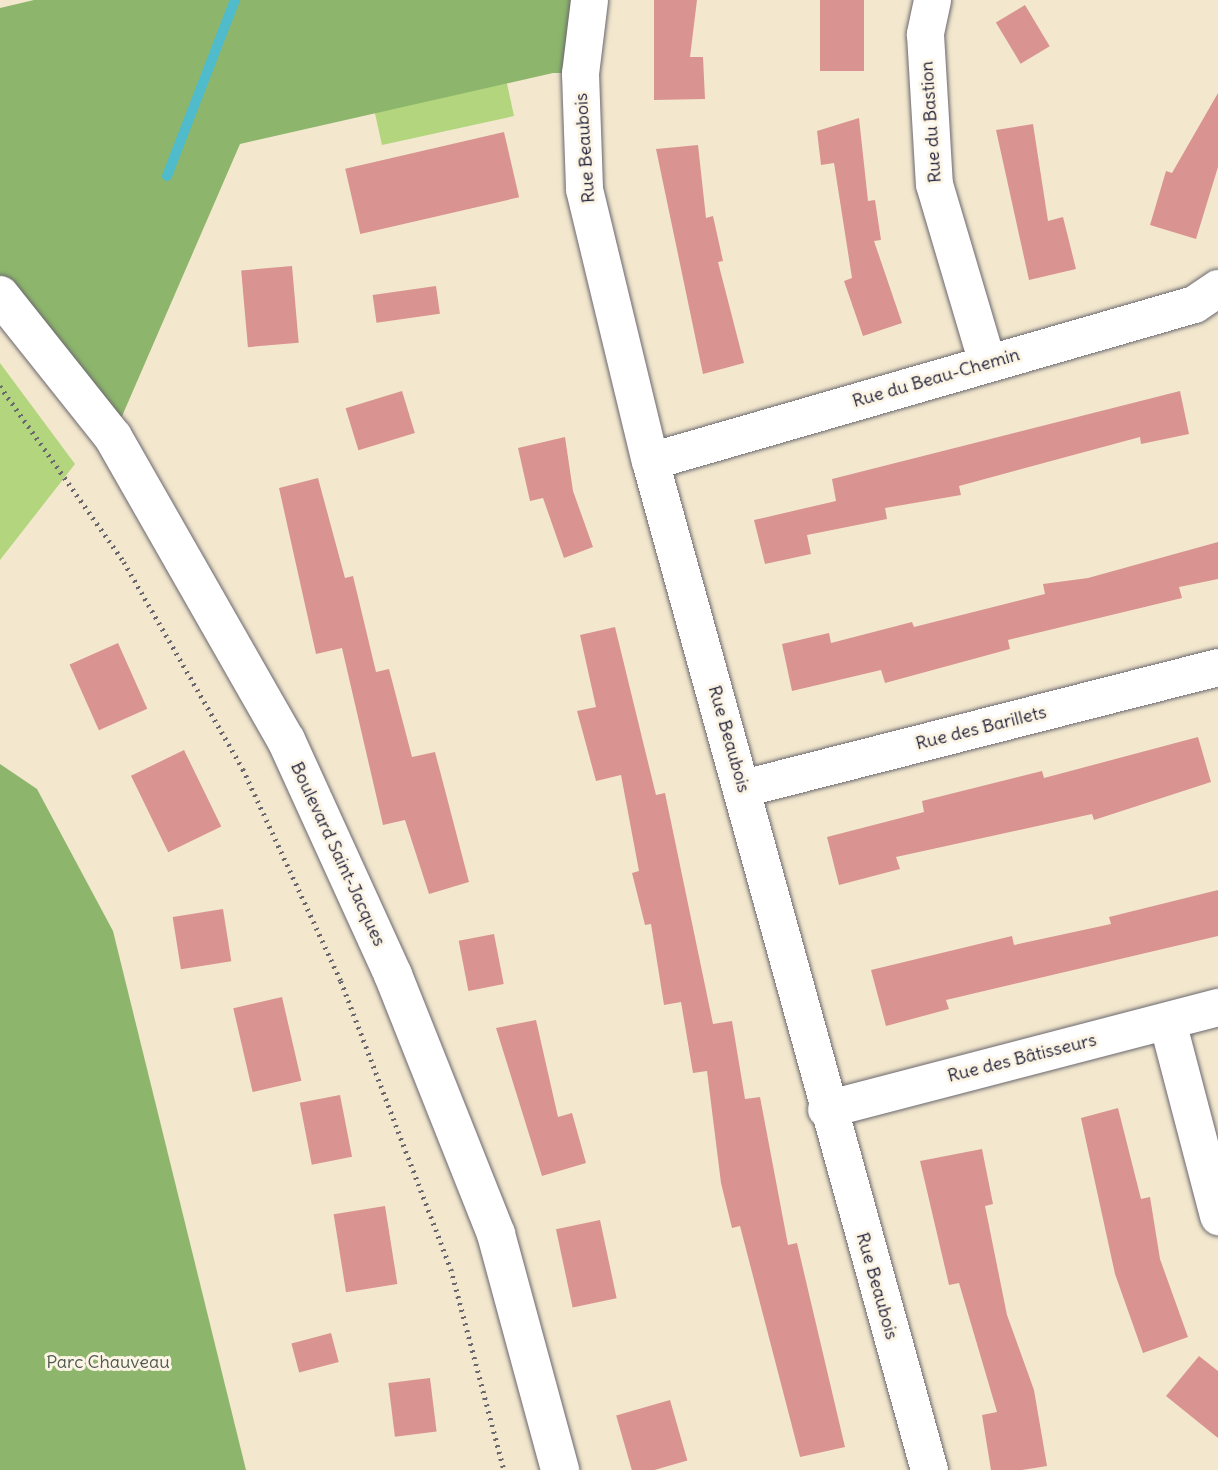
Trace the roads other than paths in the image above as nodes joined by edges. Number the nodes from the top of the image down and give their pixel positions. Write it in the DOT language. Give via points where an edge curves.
graph roads {
  1 [pos="589,0"];
  2 [pos="932,0"];
  3 [pos="1218,288"];
  4 [pos="0,295"];
  5 [pos="987,363"];
  6 [pos="650,461"];
  7 [pos="1218,667"];
  8 [pos="743,788"];
  9 [pos="1218,1007"];
  10 [pos="1167,1021"];
  11 [pos="826,1109"];
  12 [pos="1218,1216"];
  13 [pos="560,1470"];
  14 [pos="929,1470"];
  1 -- 6 [label="street, Rue Beaubois" via="580,73 584,189"];
  2 -- 5 [label="street, Rue du Bastion" via="925,34 934,184"];
  3 -- 5 [label="street, Rue du Beau-Chemin" via="1194,304"];
  4 -- 13 [label="street, Boulevard Saint-Jacques" via="113,437 286,740 393,975 496,1234"];
  5 -- 6 [label="street, Rue du Beau-Chemin"];
  6 -- 8 [label="street, Rue Beaubois"];
  7 -- 8 [label="street, Rue des Barillets"];
  8 -- 11 [label="street, Rue Beaubois"];
  9 -- 10 [label="street, Rue des Bâtisseurs"];
  10 -- 11 [label="street, Rue des Bâtisseurs"];
  10 -- 12 [label="street"];
  11 -- 14 [label="street, Rue Beaubois"];
}
